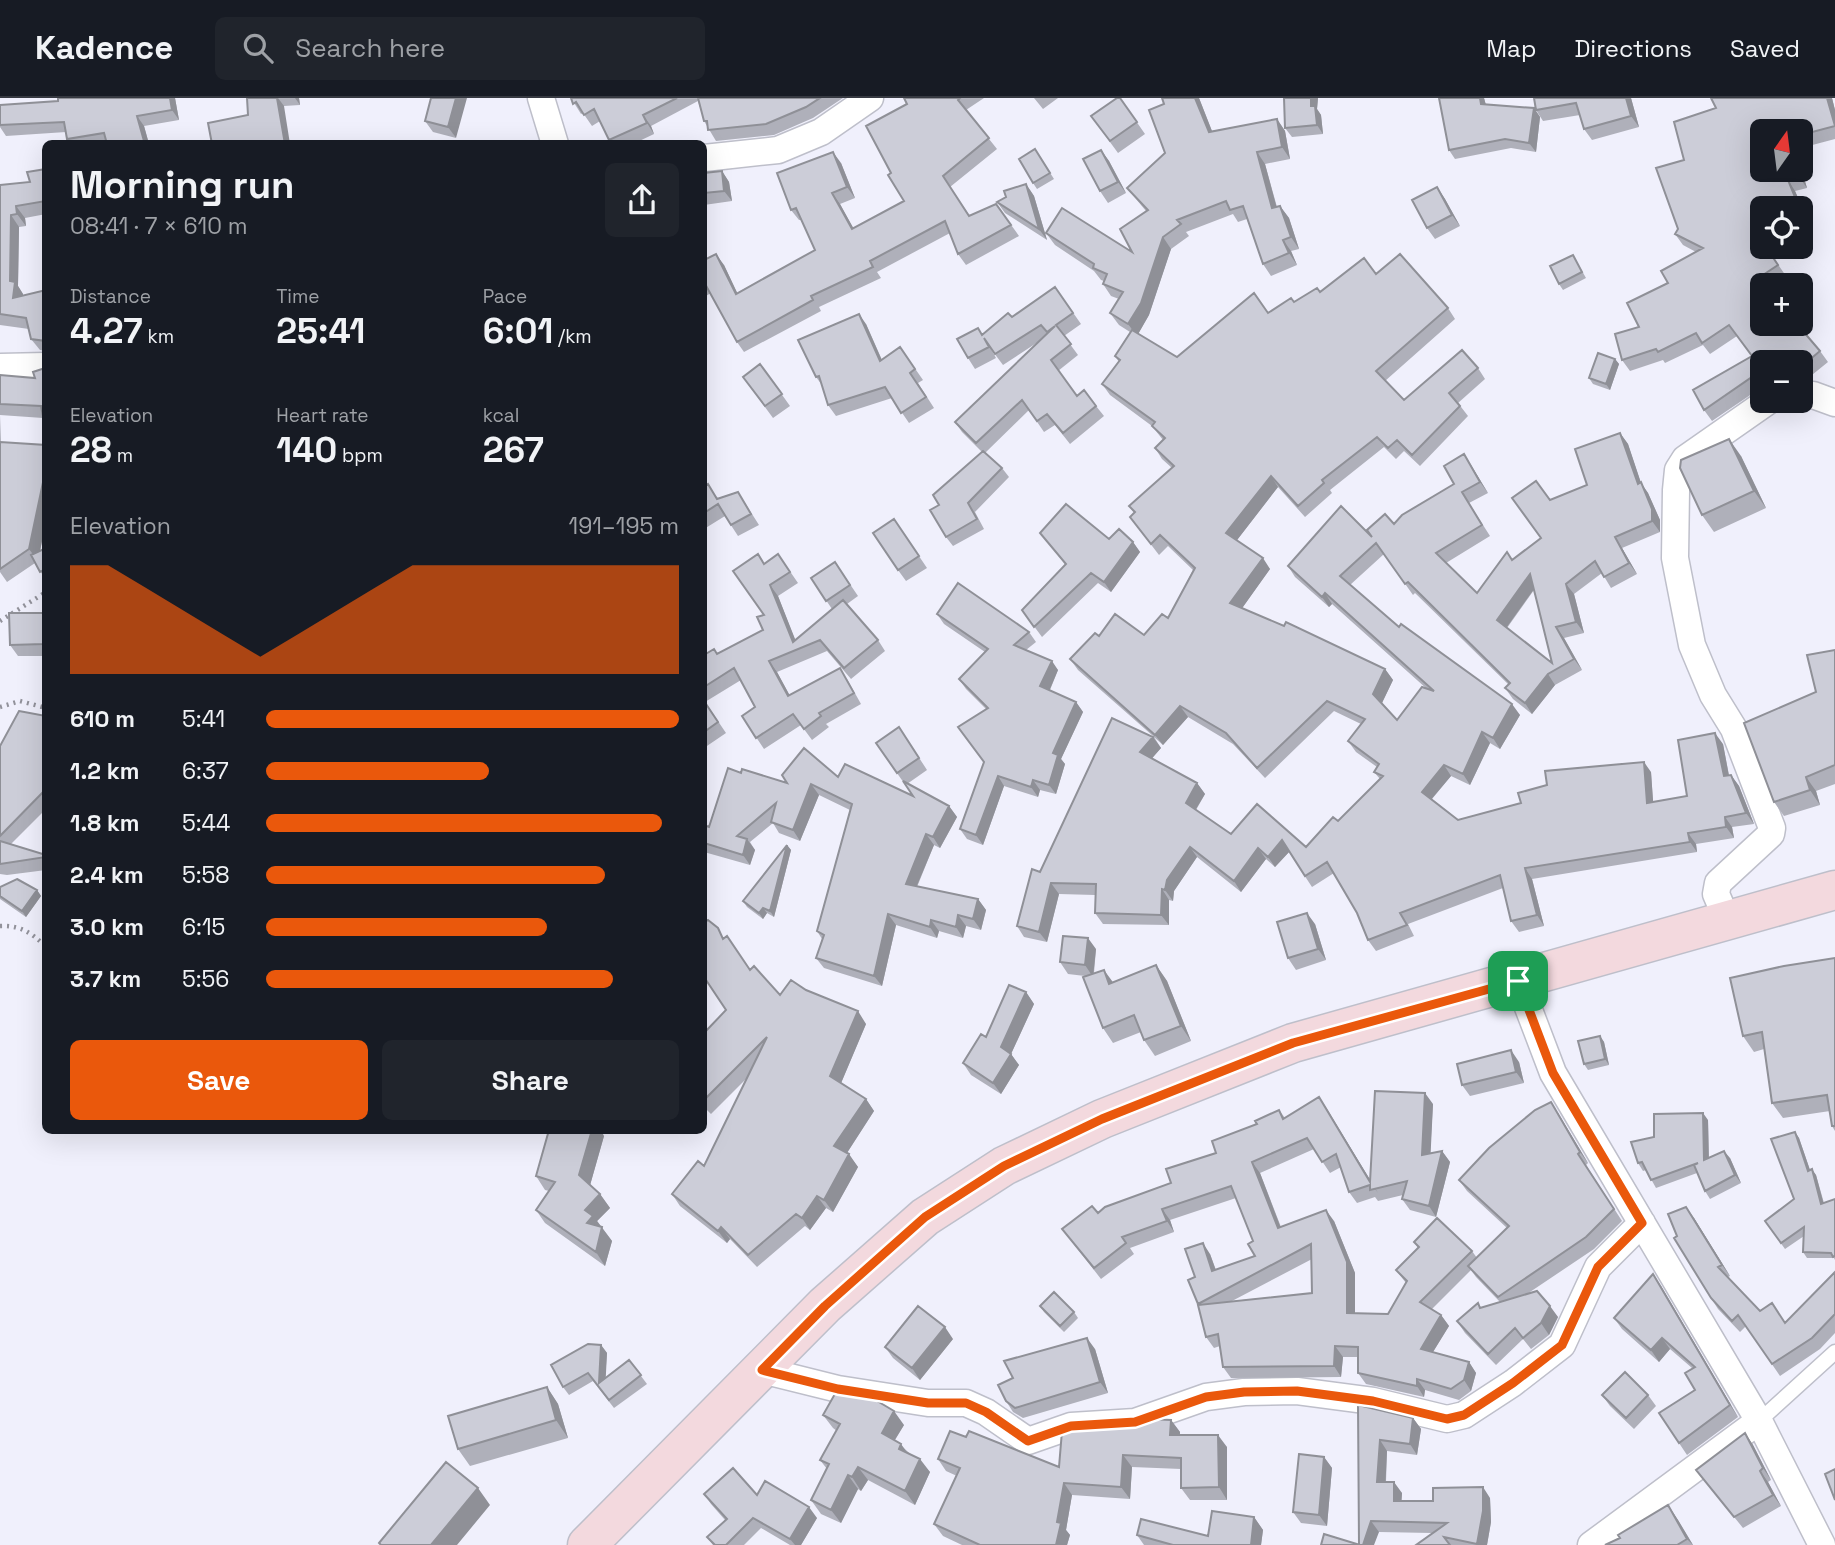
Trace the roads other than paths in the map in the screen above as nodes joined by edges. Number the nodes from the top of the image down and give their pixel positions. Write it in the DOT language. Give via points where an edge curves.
graph roads {
  1 [pos="541,98"];
  2 [pos="870,98"];
  3 [pos="550,140"];
  4 [pos="707,158"];
  5 [pos="42,366"];
  6 [pos="0,367"];
  7 [pos="1813,395"];
  8 [pos="1835,402"];
  9 [pos="1751,413"];
  10 [pos="1835,890"];
  11 [pos="1728,922"];
  12 [pos="1518,981"];
  13 [pos="1642,1223"];
  14 [pos="1835,1352"];
  15 [pos="762,1370"];
  16 [pos="1759,1420"];
  17 [pos="587,1545"];
  18 [pos="1591,1545"];
  19 [pos="1822,1545"];
  1 -- 3 [label="street"];
  2 -- 4 [label="street" via="821,132 778,150"];
  5 -- 6 [label="street"];
  7 -- 8 [label="street"];
  9 -- 11 [label="street" via="1685,459 1678,470 1676,490 1675,558 1692,645 1713,695 1734,729 1772,828 1718,883 1716,894"];
  10 -- 11 [label="main road"];
  11 -- 12 [label="main road"];
  12 -- 13 [label="street" via="1553,1073"];
  12 -- 15 [label="main road" via="1293,1043 1102,1119 1004,1166 925,1217 825,1306"];
  13 -- 15 [label="street" via="1598,1267 1562,1345 1464,1415 1447,1419 1373,1401 1297,1391 1244,1392 1206,1397 1135,1422 1071,1426 1028,1441 966,1403 928,1403 838,1389"];
  13 -- 16 [label="street"];
  14 -- 16 [label="lane"];
  15 -- 17 [label="main road"];
  16 -- 18 [label="street"];
  16 -- 19 [label="street"];
}
